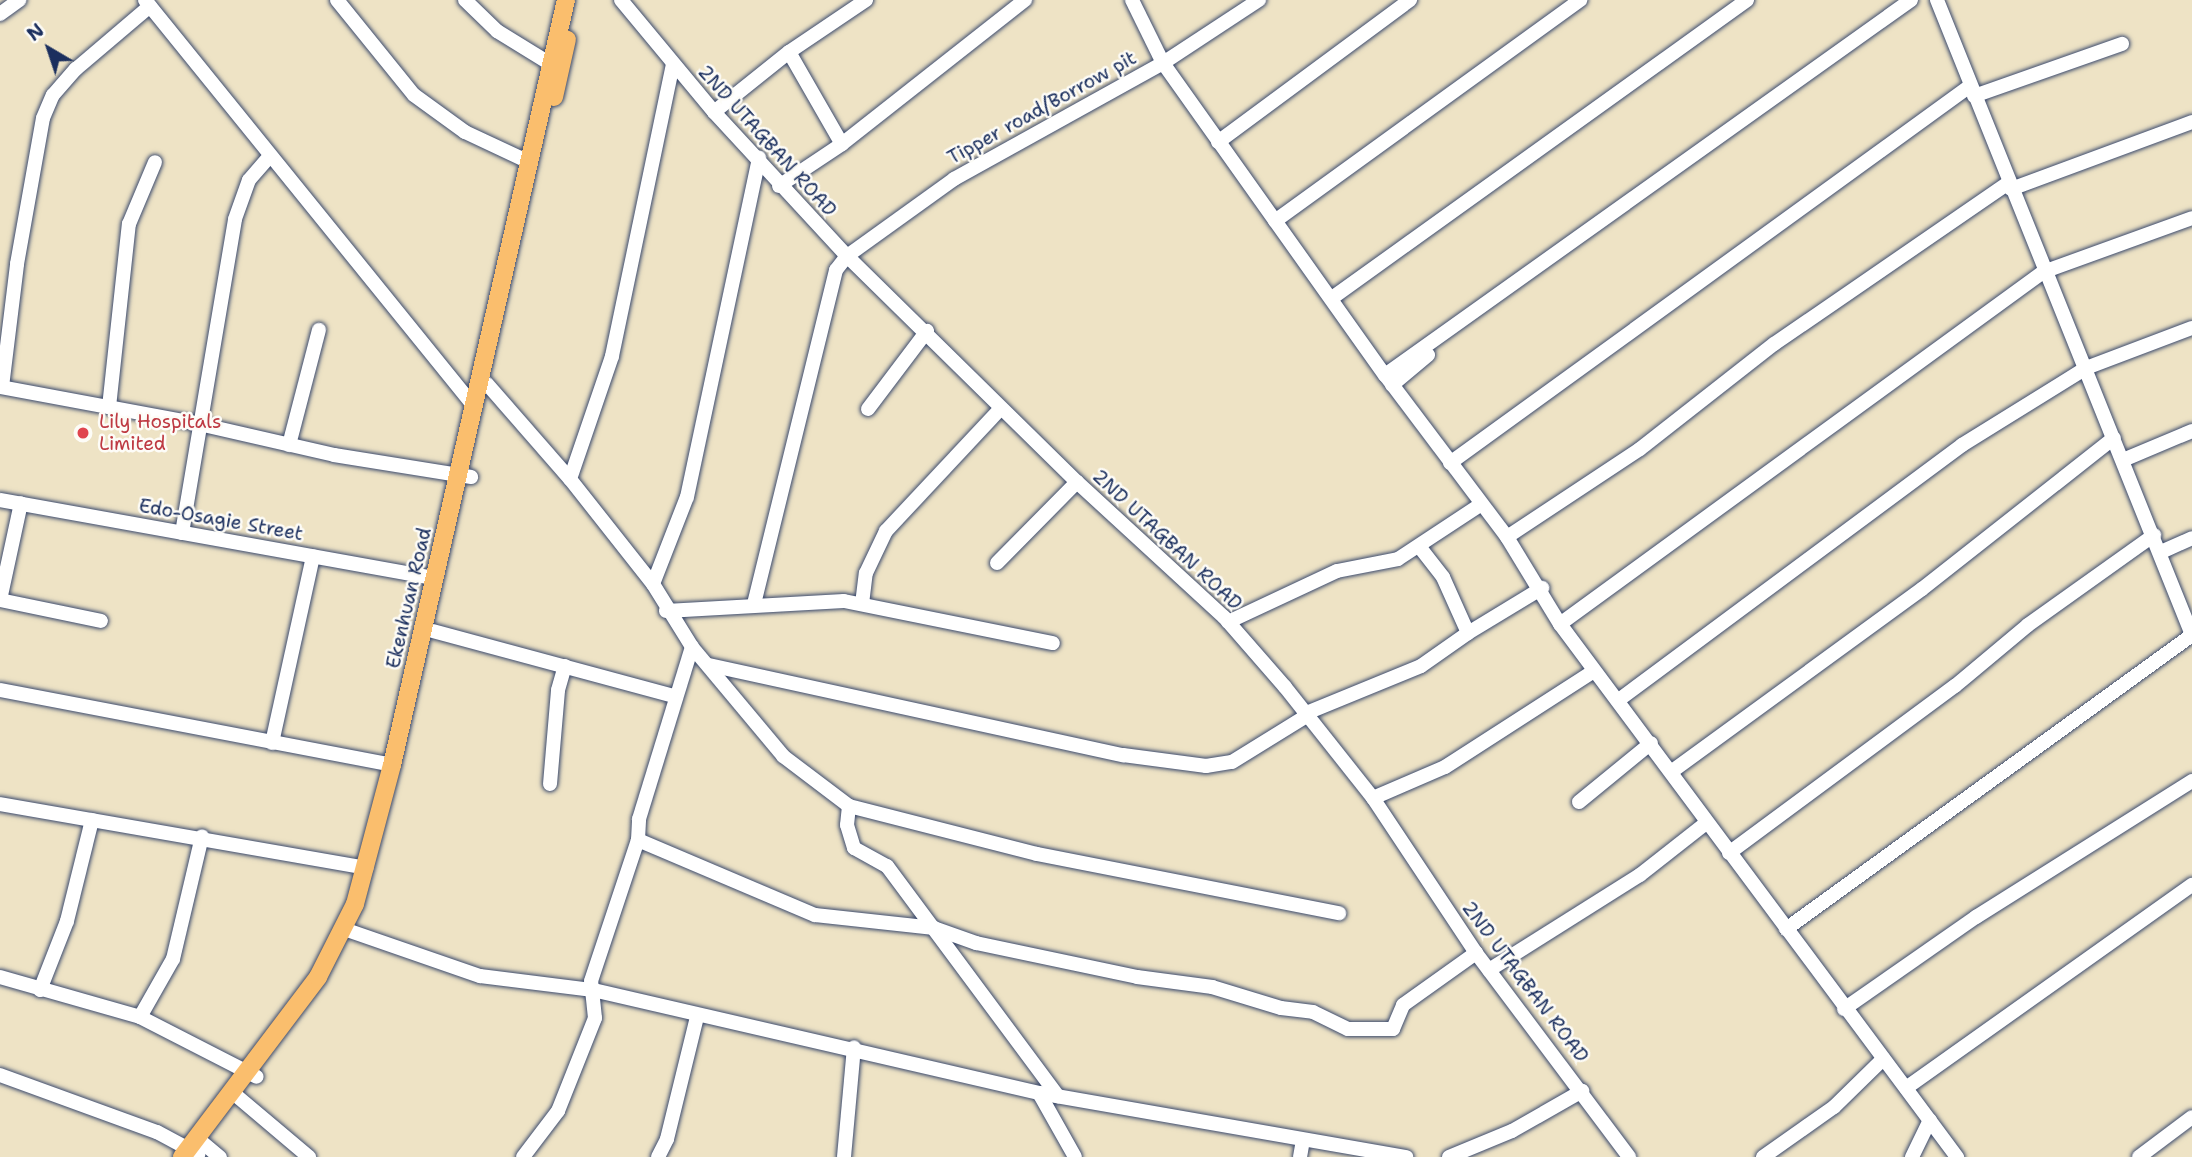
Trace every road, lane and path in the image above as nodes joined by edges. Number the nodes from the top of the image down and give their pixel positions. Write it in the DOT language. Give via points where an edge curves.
graph roads {
  1 [pos="19,0"];
  2 [pos="337,0"];
  3 [pos="465,0"];
  4 [pos="566,0"];
  5 [pos="575,0"];
  6 [pos="621,0"];
  7 [pos="866,0"];
  8 [pos="1025,0"];
  9 [pos="1132,0"];
  10 [pos="1259,0"];
  11 [pos="1410,0"];
  12 [pos="1580,0"];
  13 [pos="1747,0"];
  14 [pos="1911,0"];
  15 [pos="1937,0"];
  16 [pos="148,3"];
  17 [pos="0,14"];
  18 [pos="1712,24"];
  19 [pos="2122,44"];
  20 [pos="789,52"];
  21 [pos="549,63"];
  22 [pos="1163,63"];
  23 [pos="673,65"];
  24 [pos="1972,91"];
  25 [pos="1772,108"];
  26 [pos="714,112"];
  27 [pos="2192,122"];
  28 [pos="1218,142"];
  29 [pos="842,144"];
  30 [pos="270,156"];
  31 [pos="759,158"];
  32 [pos="155,162"];
  33 [pos="529,162"];
  34 [pos="779,186"];
  35 [pos="2009,186"];
  36 [pos="2192,218"];
  37 [pos="1275,221"];
  38 [pos="847,256"];
  39 [pos="2043,272"];
  40 [pos="1332,298"];
  41 [pos="2192,328"];
  42 [pos="319,330"];
  43 [pos="927,331"];
  44 [pos="2086,368"];
  45 [pos="1388,380"];
  46 [pos="487,384"];
  47 [pos="1,387"];
  48 [pos="473,405"];
  49 [pos="109,407"];
  50 [pos="1001,408"];
  51 [pos="868,409"];
  52 [pos="199,424"];
  53 [pos="2192,431"];
  54 [pos="2114,439"];
  55 [pos="289,445"];
  56 [pos="2123,460"];
  57 [pos="1450,463"];
  58 [pos="465,476"];
  59 [pos="570,479"];
  60 [pos="1077,482"];
  61 [pos="0,500"];
  62 [pos="21,503"];
  63 [pos="1480,505"];
  64 [pos="182,533"];
  65 [pos="2154,535"];
  66 [pos="1507,537"];
  67 [pos="2192,538"];
  68 [pos="1419,546"];
  69 [pos="2161,552"];
  70 [pos="313,556"];
  71 [pos="997,563"];
  72 [pos="435,578"];
  73 [pos="653,584"];
  74 [pos="1542,588"];
  75 [pos="0,600"];
  76 [pos="754,604"];
  77 [pos="862,604"];
  78 [pos="666,611"];
  79 [pos="101,621"];
  80 [pos="1228,622"];
  81 [pos="1560,624"];
  82 [pos="433,631"];
  83 [pos="1468,633"];
  84 [pos="2192,635"];
  85 [pos="1053,643"];
  86 [pos="692,646"];
  87 [pos="565,666"];
  88 [pos="709,666"];
  89 [pos="1594,671"];
  90 [pos="0,690"];
  91 [pos="674,696"];
  92 [pos="1620,699"];
  93 [pos="1305,715"];
  94 [pos="272,743"];
  95 [pos="1651,743"];
  96 [pos="393,765"];
  97 [pos="1671,772"];
  98 [pos="2192,781"];
  99 [pos="550,784"];
  100 [pos="1373,799"];
  101 [pos="1578,802"];
  102 [pos="0,804"];
  103 [pos="849,806"];
  104 [pos="92,820"];
  105 [pos="1706,823"];
  106 [pos="202,836"];
  107 [pos="638,840"];
  108 [pos="1729,853"];
  109 [pos="366,868"];
  110 [pos="2192,885"];
  111 [pos="1339,913"];
  112 [pos="934,928"];
  113 [pos="1786,929"];
  114 [pos="348,931"];
  115 [pos="1476,953"];
  116 [pos="1489,970"];
  117 [pos="0,977"];
  118 [pos="40,990"];
  119 [pos="593,990"];
  120 [pos="1844,1009"];
  121 [pos="140,1017"];
  122 [pos="697,1017"];
  123 [pos="854,1047"];
  124 [pos="1883,1059"];
  125 [pos="0,1075"];
  126 [pos="251,1075"];
  127 [pos="1906,1088"];
  128 [pos="1582,1091"];
  129 [pos="1039,1093"];
  130 [pos="236,1096"];
  131 [pos="1058,1096"];
  132 [pos="2192,1117"];
  133 [pos="1930,1120"];
  134 [pos="1303,1140"];
  135 [pos="195,1150"];
  136 [pos="220,1157"];
  137 [pos="309,1157"];
  138 [pos="523,1157"];
  139 [pos="658,1157"];
  140 [pos="844,1157"];
  141 [pos="1075,1157"];
  142 [pos="1300,1157"];
  143 [pos="1406,1157"];
  144 [pos="1449,1157"];
  145 [pos="1629,1157"];
  146 [pos="1763,1157"];
  147 [pos="1912,1157"];
  148 [pos="1957,1157"];
  149 [pos="2139,1157"];
  1 -- 17 [label="street"];
  2 -- 33 [label="street" via="414,95 465,132"];
  3 -- 21 [label="street" via="497,31"];
  4 -- 21 [label="main road, Ekenhuan Road"];
  5 -- 46 [label="main road, Ekenhuan Road"];
  6 -- 23 [label="street, 2ND UTAGBAN ROAD"];
  7 -- 20 [label="street"];
  8 -- 29 [label="street"];
  9 -- 22 [label="street"];
  10 -- 22 [label="street, Tipper road/Borrow pit"];
  11 -- 28 [label="street"];
  12 -- 37 [label="street"];
  13 -- 40 [label="street"];
  14 -- 45 [label="street"];
  15 -- 24 [label="street"];
  16 -- 30 [label="street"];
  16 -- 47 [label="street" via="76,69 53,95 43,118"];
  18 -- 40 [label="street"];
  19 -- 24 [label="street"];
  20 -- 26 [label="street"];
  20 -- 29 [label="street"];
  21 -- 33 [label="main road, Ekenhuan Road"];
  22 -- 28 [label="street"];
  22 -- 38 [label="street, Tipper road/Borrow pit" via="954,179"];
  23 -- 26 [label="street, 2ND UTAGBAN ROAD"];
  23 -- 59 [label="street" via="612,356"];
  24 -- 35 [label="street"];
  24 -- 57 [label="street"];
  25 -- 45 [label="street" via="1603,223"];
  26 -- 31 [label="street, 2ND UTAGBAN ROAD"];
  27 -- 35 [label="street"];
  28 -- 37 [label="street"];
  29 -- 34 [label="street"];
  30 -- 48 [label="street"];
  30 -- 52 [label="street" via="249,180 235,219"];
  31 -- 34 [label="street, 2ND UTAGBAN ROAD"];
  31 -- 73 [label="street" via="687,497"];
  32 -- 49 [label="street" via="128,224"];
  33 -- 48 [label="main road, Ekenhuan Road"];
  34 -- 38 [label="street, 2ND UTAGBAN ROAD"];
  35 -- 39 [label="street"];
  35 -- 66 [label="street" via="1774,344 1640,449"];
  36 -- 39 [label="street"];
  37 -- 40 [label="street"];
  38 -- 43 [label="street, 2ND UTAGBAN ROAD"];
  38 -- 76 [label="street" via="835,270"];
  39 -- 44 [label="street"];
  39 -- 81 [label="street"];
  40 -- 45 [label="street"];
  41 -- 44 [label="street"];
  42 -- 55 [label="street"];
  43 -- 50 [label="street, 2ND UTAGBAN ROAD"];
  43 -- 51 [label="street"];
  44 -- 54 [label="street"];
  44 -- 92 [label="street" via="1962,445"];
  45 -- 57 [label="street"];
  46 -- 58 [label="main road, Ekenhuan Road"];
  46 -- 59 [label="street"];
  47 -- 49 [label="street"];
  48 -- 58 [label="main road, Ekenhuan Road"];
  49 -- 52 [label="street"];
  50 -- 60 [label="street, 2ND UTAGBAN ROAD"];
  50 -- 77 [label="street" via="886,531 866,573"];
  52 -- 55 [label="street"];
  52 -- 64 [label="street"];
  53 -- 56 [label="street"];
  54 -- 56 [label="street"];
  54 -- 97 [label="street" via="1922,589"];
  55 -- 58 [label="street"];
  56 -- 65 [label="street"];
  57 -- 63 [label="street"];
  58 -- 72 [label="main road, Ekenhuan Road"];
  58 -- 82 [label="main road, Ekenhuan Road"];
  59 -- 73 [label="street"];
  60 -- 71 [label="street"];
  60 -- 80 [label="street, 2ND UTAGBAN ROAD"];
  61 -- 62 [label="street, Edo-Osagie Street"];
  62 -- 64 [label="street, Edo-Osagie Street"];
  62 -- 75 [label="street"];
  63 -- 66 [label="street"];
  63 -- 68 [label="street"];
  64 -- 70 [label="street, Edo-Osagie Street"];
  65 -- 69 [label="street"];
  65 -- 108 [label="street"];
  66 -- 74 [label="street"];
  67 -- 69 [label="street"];
  68 -- 80 [label="street" via="1384,565 1337,571 1297,586"];
  68 -- 83 [label="street" via="1443,577"];
  69 -- 84 [label="street"];
  70 -- 72 [label="street, Edo-Osagie Street"];
  70 -- 94 [label="street"];
  72 -- 96 [label="main road, Ekenhuan Road"];
  73 -- 78 [label="street"];
  74 -- 81 [label="street"];
  74 -- 83 [label="street"];
  75 -- 79 [label="street"];
  76 -- 77 [label="street"];
  76 -- 78 [label="street"];
  77 -- 85 [label="street"];
  78 -- 86 [label="street"];
  80 -- 93 [label="street, 2ND UTAGBAN ROAD"];
  81 -- 89 [label="street"];
  82 -- 87 [label="street"];
  82 -- 114 [label="main road, Ekenhuan Road" via="374,870"];
  83 -- 93 [label="street" via="1421,666"];
  84 -- 113 [label="street"];
  86 -- 88 [label="street"];
  86 -- 91 [label="street"];
  87 -- 91 [label="street"];
  87 -- 99 [label="street" via="558,690"];
  88 -- 93 [label="street" via="1123,755 1206,766 1232,762"];
  88 -- 103 [label="street" via="783,756"];
  89 -- 92 [label="street"];
  89 -- 100 [label="street" via="1446,767"];
  90 -- 94 [label="street"];
  91 -- 107 [label="street" via="639,819"];
  92 -- 95 [label="street"];
  93 -- 100 [label="street, 2ND UTAGBAN ROAD"];
  94 -- 96 [label="street"];
  95 -- 97 [label="street"];
  95 -- 101 [label="street"];
  96 -- 109 [label="main road, Ekenhuan Road"];
  97 -- 105 [label="street"];
  98 -- 120 [label="street" via="1976,917"];
  100 -- 115 [label="street, 2ND UTAGBAN ROAD"];
  102 -- 104 [label="street"];
  103 -- 111 [label="street" via="1037,854"];
  103 -- 112 [label="street" via="847,825 854,848 887,866"];
  104 -- 109 [label="street"];
  104 -- 118 [label="street" via="67,921"];
  105 -- 108 [label="street"];
  105 -- 116 [label="street" via="1640,875"];
  106 -- 121 [label="street" via="173,959"];
  107 -- 112 [label="street" via="815,915"];
  107 -- 119 [label="street" via="591,981"];
  108 -- 113 [label="street"];
  109 -- 114 [label="main road, Ekenhuan Road"];
  110 -- 127 [label="street"];
  112 -- 115 [label="street" via="976,943 1137,977 1212,987 1280,1008 1313,1012 1348,1029 1393,1029 1403,1005"];
  112 -- 131 [label="street"];
  113 -- 120 [label="street"];
  114 -- 119 [label="street" via="480,976"];
  114 -- 126 [label="main road, Ekenhuan Road" via="326,981"];
  115 -- 116 [label="street, 2ND UTAGBAN ROAD"];
  116 -- 128 [label="street, 2ND UTAGBAN ROAD"];
  117 -- 118 [label="street"];
  118 -- 121 [label="street"];
  119 -- 122 [label="street"];
  119 -- 138 [label="street" via="595,1018 558,1111"];
  120 -- 124 [label="street"];
  121 -- 126 [label="street"];
  122 -- 123 [label="street"];
  122 -- 139 [label="street" via="667,1139"];
  123 -- 129 [label="street"];
  123 -- 140 [label="street"];
  124 -- 127 [label="street"];
  124 -- 146 [label="street" via="1834,1107"];
  125 -- 135 [label="street"];
  126 -- 130 [label="main road, Ekenhuan Road"];
  127 -- 133 [label="street"];
  128 -- 144 [label="street" via="1512,1131"];
  128 -- 145 [label="street, 2ND UTAGBAN ROAD"];
  129 -- 131 [label="street"];
  129 -- 141 [label="street"];
  130 -- 135 [label="main road, Ekenhuan Road"];
  130 -- 137 [label="street"];
  131 -- 134 [label="street"];
  132 -- 149 [label="street"];
  133 -- 147 [label="street"];
  133 -- 148 [label="street"];
  134 -- 142 [label="street"];
  134 -- 143 [label="street"];
  135 -- 136 [label="street"];
}
